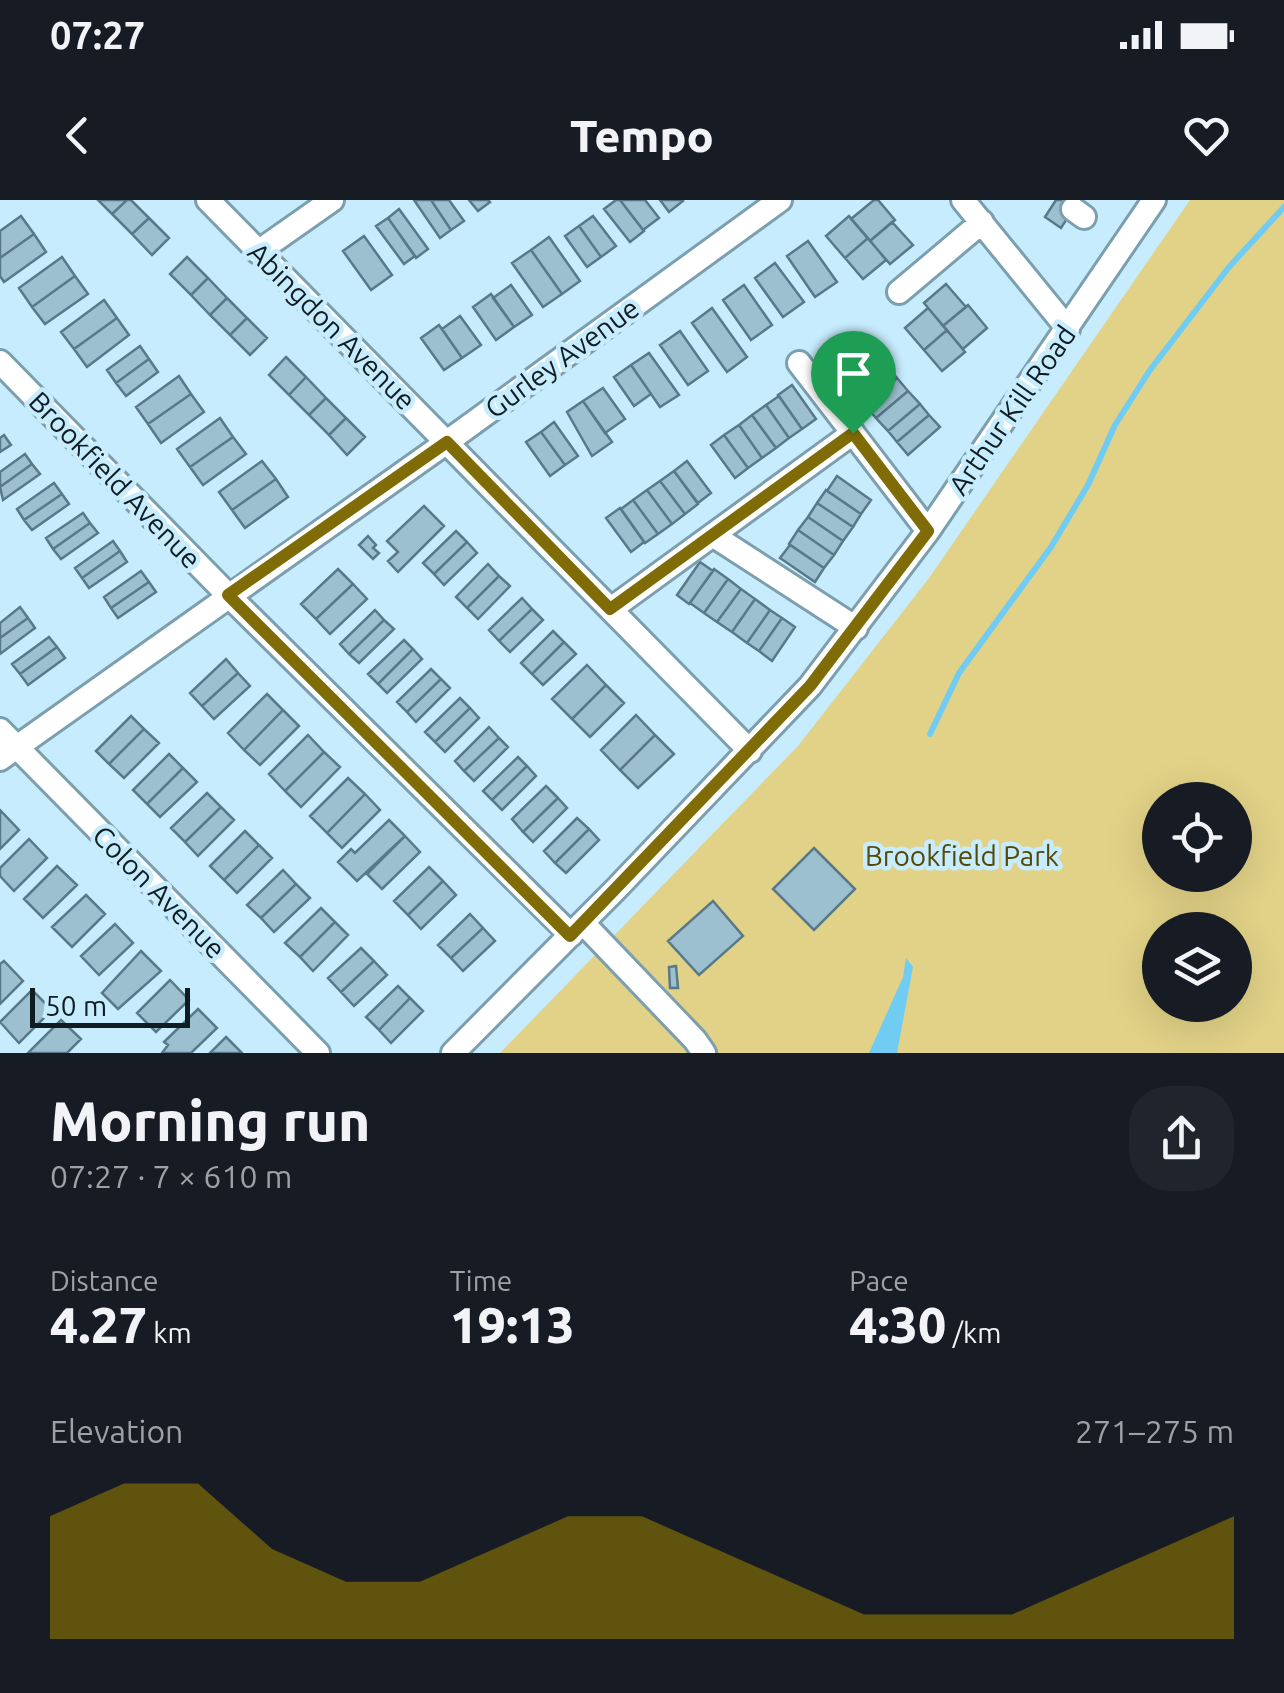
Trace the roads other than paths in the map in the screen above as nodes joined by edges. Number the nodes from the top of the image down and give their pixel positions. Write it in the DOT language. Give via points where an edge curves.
graph roads {
  1 [pos="208,200"];
  2 [pos="332,200"];
  3 [pos="780,200"];
  4 [pos="963,200"];
  5 [pos="1154,200"];
  6 [pos="982,222"];
  7 [pos="258,252"];
  8 [pos="899,292"];
  9 [pos="1068,329"];
  10 [pos="0,362"];
  11 [pos="799,364"];
  12 [pos="853,433"];
  13 [pos="447,442"];
  14 [pos="928,531"];
  15 [pos="714,536"];
  16 [pos="228,595"];
  17 [pos="610,609"];
  18 [pos="856,628"];
  19 [pos="5,745"];
  20 [pos="750,751"];
  21 [pos="577,929"];
  22 [pos="318,1053"];
  23 [pos="453,1053"];
  24 [pos="704,1053"];
  1 -- 7 [label="street, Abingdon Avenue"];
  2 -- 7 [label="street"];
  3 -- 13 [label="street, Gurley Avenue"];
  4 -- 6 [label="street"];
  5 -- 9 [label="street, Arthur Kill Road"];
  6 -- 8 [label="street"];
  6 -- 9 [label="street"];
  7 -- 13 [label="street, Abingdon Avenue"];
  9 -- 14 [label="street, Arthur Kill Road"];
  10 -- 16 [label="street, Brookfield Avenue"];
  11 -- 12 [label="street"];
  12 -- 14 [label="street"];
  12 -- 15 [label="street"];
  13 -- 16 [label="street, Gurley Avenue"];
  13 -- 17 [label="street, Abingdon Avenue"];
  14 -- 18 [label="street, Arthur Kill Road"];
  15 -- 17 [label="street"];
  15 -- 18 [label="street"];
  16 -- 19 [label="street, Gurley Avenue"];
  16 -- 21 [label="street, Brookfield Avenue"];
  17 -- 20 [label="street, Abingdon Avenue"];
  18 -- 20 [label="street, Arthur Kill Road"];
  19 -- 22 [label="street, Colon Avenue"];
  20 -- 21 [label="street, Arthur Kill Road"];
  21 -- 23 [label="street, Arthur Kill Road"];
  21 -- 24 [label="street, Brookfield Avenue"];
}
